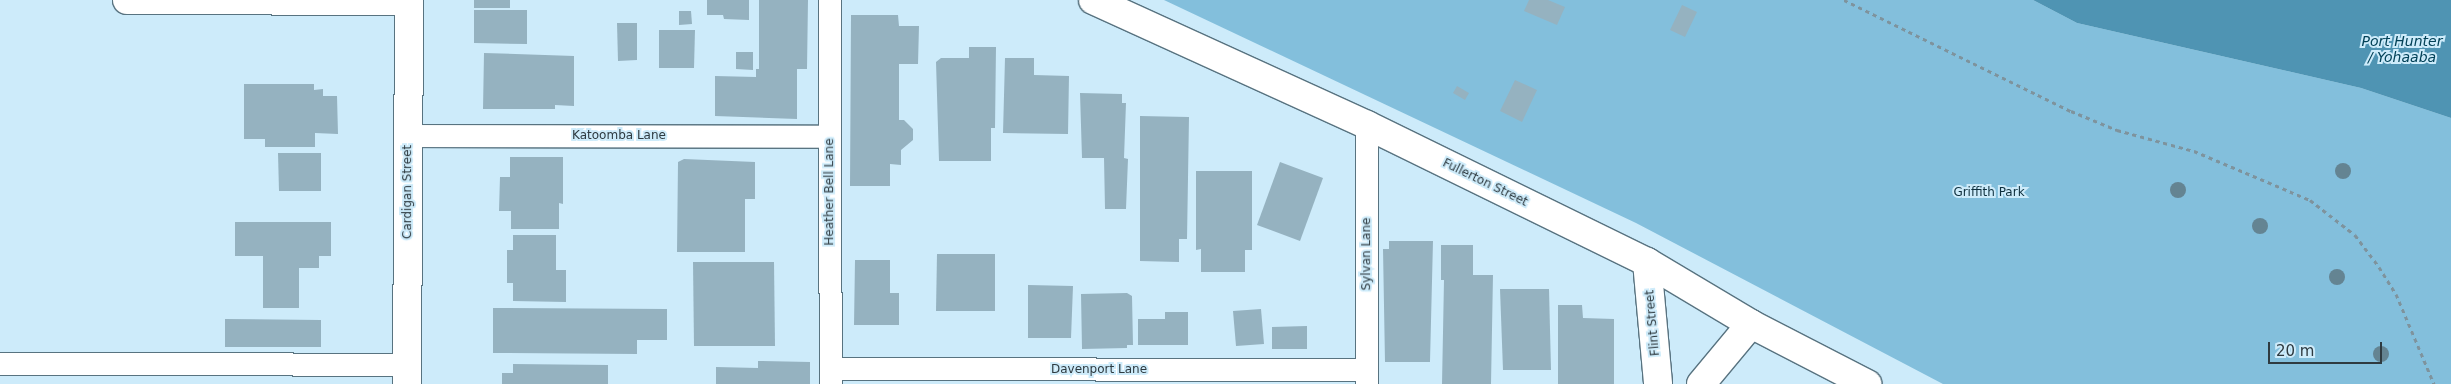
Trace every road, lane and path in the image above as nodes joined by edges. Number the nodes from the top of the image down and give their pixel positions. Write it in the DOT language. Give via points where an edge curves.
graph roads {
  1 [pos="127,0"];
  2 [pos="830,0"];
  3 [pos="1093,0"];
  4 [pos="1844,0"];
  5 [pos="409,1"];
  6 [pos="1367,125"];
  7 [pos="409,136"];
  8 [pos="830,137"];
  9 [pos="1647,262"];
  10 [pos="1751,324"];
  11 [pos="0,364"];
  12 [pos="407,375"];
  13 [pos="831,377"];
  14 [pos="1367,377"];
  15 [pos="1658,384"];
  16 [pos="1701,384"];
  17 [pos="1867,384"];
  18 [pos="2434,384"];
  1 -- 5 [label="main road"];
  2 -- 8 [label="lane, Heather Bell Lane"];
  3 -- 6 [label="main road, Fullerton Street"];
  4 -- 18 [label="path" via="2071,111 2117,130 2194,150 2310,200 2333,215 2354,235 2379,267 2396,294"];
  5 -- 7 [label="main road, Cardigan Street"];
  6 -- 9 [label="main road, Fullerton Street"];
  6 -- 14 [label="lane, Sylvan Lane"];
  7 -- 8 [label="lane, Katoomba Lane"];
  7 -- 12 [label="main road, Cardigan Street"];
  8 -- 13 [label="lane, Heather Bell Lane"];
  9 -- 10 [label="main road, Fullerton Street"];
  9 -- 15 [label="main road, Flint Street"];
  10 -- 16 [label="main road"];
  10 -- 17 [label="main road, Fullerton Street"];
  11 -- 12 [label="lane"];
  13 -- 14 [label="lane, Davenport Lane"];
}
